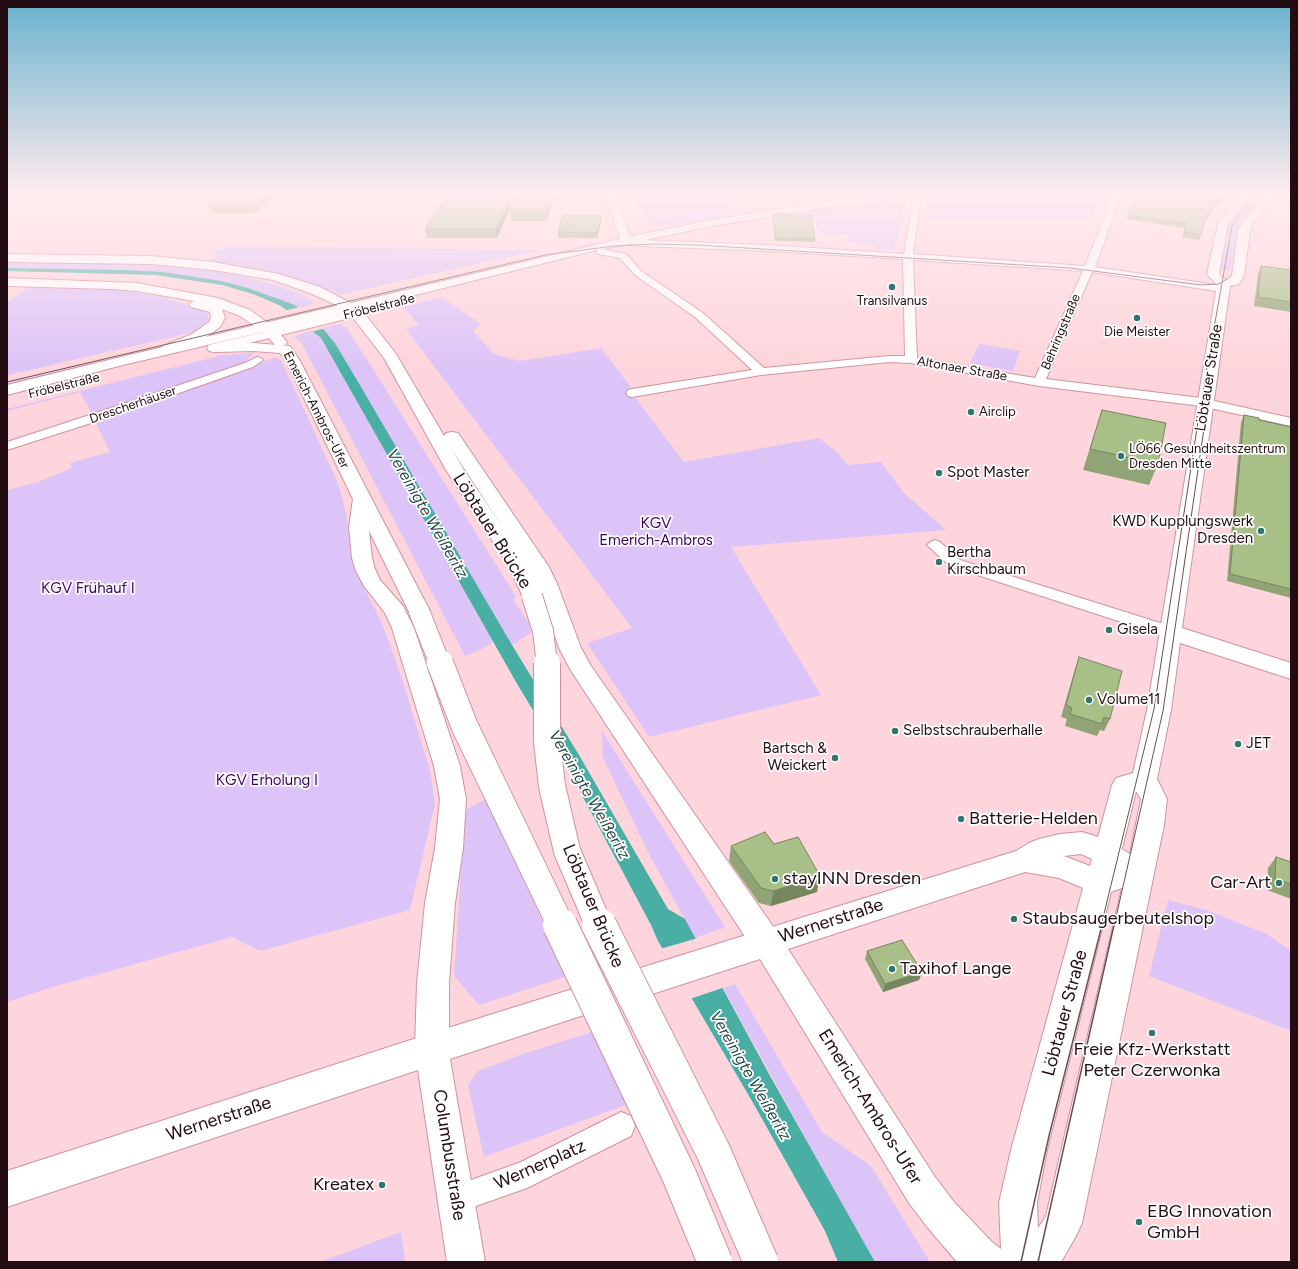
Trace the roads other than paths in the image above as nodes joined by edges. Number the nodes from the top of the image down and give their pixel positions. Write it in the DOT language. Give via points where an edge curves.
graph roads {
  1 [pos="571,252"];
  2 [pos="601,252"];
  3 [pos="602,252"];
  4 [pos="843,252"];
  5 [pos="908,252"];
  6 [pos="1094,252"];
  7 [pos="1217,252"];
  8 [pos="1241,252"];
  9 [pos="908,256"];
  10 [pos="7,258"];
  11 [pos="1088,269"];
  12 [pos="7,282"];
  13 [pos="1223,287"];
  14 [pos="191,296"];
  15 [pos="353,310"];
  16 [pos="275,328"];
  17 [pos="214,348"];
  18 [pos="168,349"];
  19 [pos="285,349"];
  20 [pos="258,360"];
  21 [pos="911,360"];
  22 [pos="760,372"];
  23 [pos="1039,382"];
  24 [pos="7,390"];
  25 [pos="632,393"];
  26 [pos="7,401"];
  27 [pos="1205,403"];
  28 [pos="420,408"];
  29 [pos="1291,422"];
  30 [pos="7,446"];
  31 [pos="362,500"];
  32 [pos="935,545"];
  33 [pos="1170,632"];
  34 [pos="1291,671"];
  35 [pos="1144,779"];
  36 [pos="1104,868"];
  37 [pos="1138,876"];
  38 [pos="766,942"];
  39 [pos="637,984"];
  40 [pos="579,1002"];
  41 [pos="432,1049"];
  42 [pos="621,1126"];
  43 [pos="7,1189"];
  44 [pos="456,1199"];
  45 [pos="466,1262"];
  46 [pos="715,1262"];
  47 [pos="761,1262"];
  48 [pos="988,1262"];
  49 [pos="1021,1262"];
  50 [pos="1039,1262"];
  1 -- 15 [label="main road, Fröbelstraße"];
  2 -- 15 [label="main road, Fröbelstraße"];
  3 -- 22 [label="street" via="623,256 638,273 698,315"];
  4 -- 9 [label="street"];
  5 -- 9 [label="street"];
  6 -- 11 [label="street, Behringstraße"];
  7 -- 13 [label="main road" via="1213,274"];
  8 -- 13 [label="main road" via="1238,276 1235,281"];
  9 -- 11 [label="street"];
  9 -- 21 [label="street"];
  10 -- 15 [label="main road" via="150,260 213,266 275,277 316,290"];
  11 -- 13 [label="street"];
  11 -- 23 [label="street, Behringstraße"];
  12 -- 14 [label="main road, Emerich-Ambros-Ufer" via="112,285"];
  13 -- 27 [label="main road, Löbtauer Straße"];
  14 -- 16 [label="main road, Emerich-Ambros-Ufer" via="245,312"];
  14 -- 18 [label="main road" via="189,301 216,310 218,318 204,333"];
  15 -- 16 [label="main road, Fröbelstraße"];
  15 -- 28 [label="main road" via="391,357"];
  16 -- 17 [label="main road, Fröbelstraße"];
  16 -- 18 [label="main road, Fröbelstraße"];
  16 -- 19 [label="main road, Emerich-Ambros-Ufer"];
  17 -- 19 [label="main road"];
  17 -- 26 [label="main road, Fröbelstraße"];
  18 -- 24 [label="main road, Fröbelstraße"];
  19 -- 31 [label="main road, Emerich-Ambros-Ufer"];
  20 -- 30 [label="street, Drescherhäuser" via="151,399"];
  21 -- 22 [label="street, Altonaer Straße" via="890,359"];
  21 -- 23 [label="street, Altonaer Straße"];
  22 -- 25 [label="street, Altonaer Straße"];
  23 -- 27 [label="street, Altonaer Straße"];
  27 -- 29 [label="street, Altonaer Straße"];
  27 -- 33 [label="main road, Löbtauer Straße"];
  28 -- 38 [label="main road, Emerich-Ambros-Ufer" via="447,429 524,543 548,586 570,648 581,669"];
  28 -- 47 [label="main road, Löbtauer Brücke, bridge" via="455,470 517,563 532,596 543,631 546,652 547,742 551,779 568,851 592,912 713,1151"];
  31 -- 41 [label="main road, Columbusstraße" via="358,526 365,570 371,582 395,611 403,628 448,766 453,799 432,983"];
  31 -- 46 [label="main road, bridge" via="419,612 468,733 648,1108"];
  32 -- 33 [label="street" via="955,563"];
  33 -- 34 [label="main road"];
  33 -- 35 [label="main road, Löbtauer Straße" via="1159,710"];
  35 -- 36 [label="main road, Löbtauer Straße" via="1125,785"];
  35 -- 37 [label="main road" via="1154,799"];
  36 -- 37 [label="main road"];
  36 -- 38 [label="main road, Wernerstraße" via="1061,867 1025,860"];
  36 -- 49 [label="main road, Löbtauer Straße" via="1018,1203"];
  37 -- 50 [label="main road" via="1063,1223"];
  38 -- 39 [label="main road, Wernerstraße"];
  38 -- 48 [label="main road, Emerich-Ambros-Ufer" via="922,1190 978,1255"];
  40 -- 41 [label="main road"];
  41 -- 43 [label="main road, Wernerstraße"];
  41 -- 44 [label="main road, Columbusstraße"];
  42 -- 44 [label="street, Wernerplatz" via="527,1174"];
  44 -- 45 [label="main road, Columbusstraße"];
}
